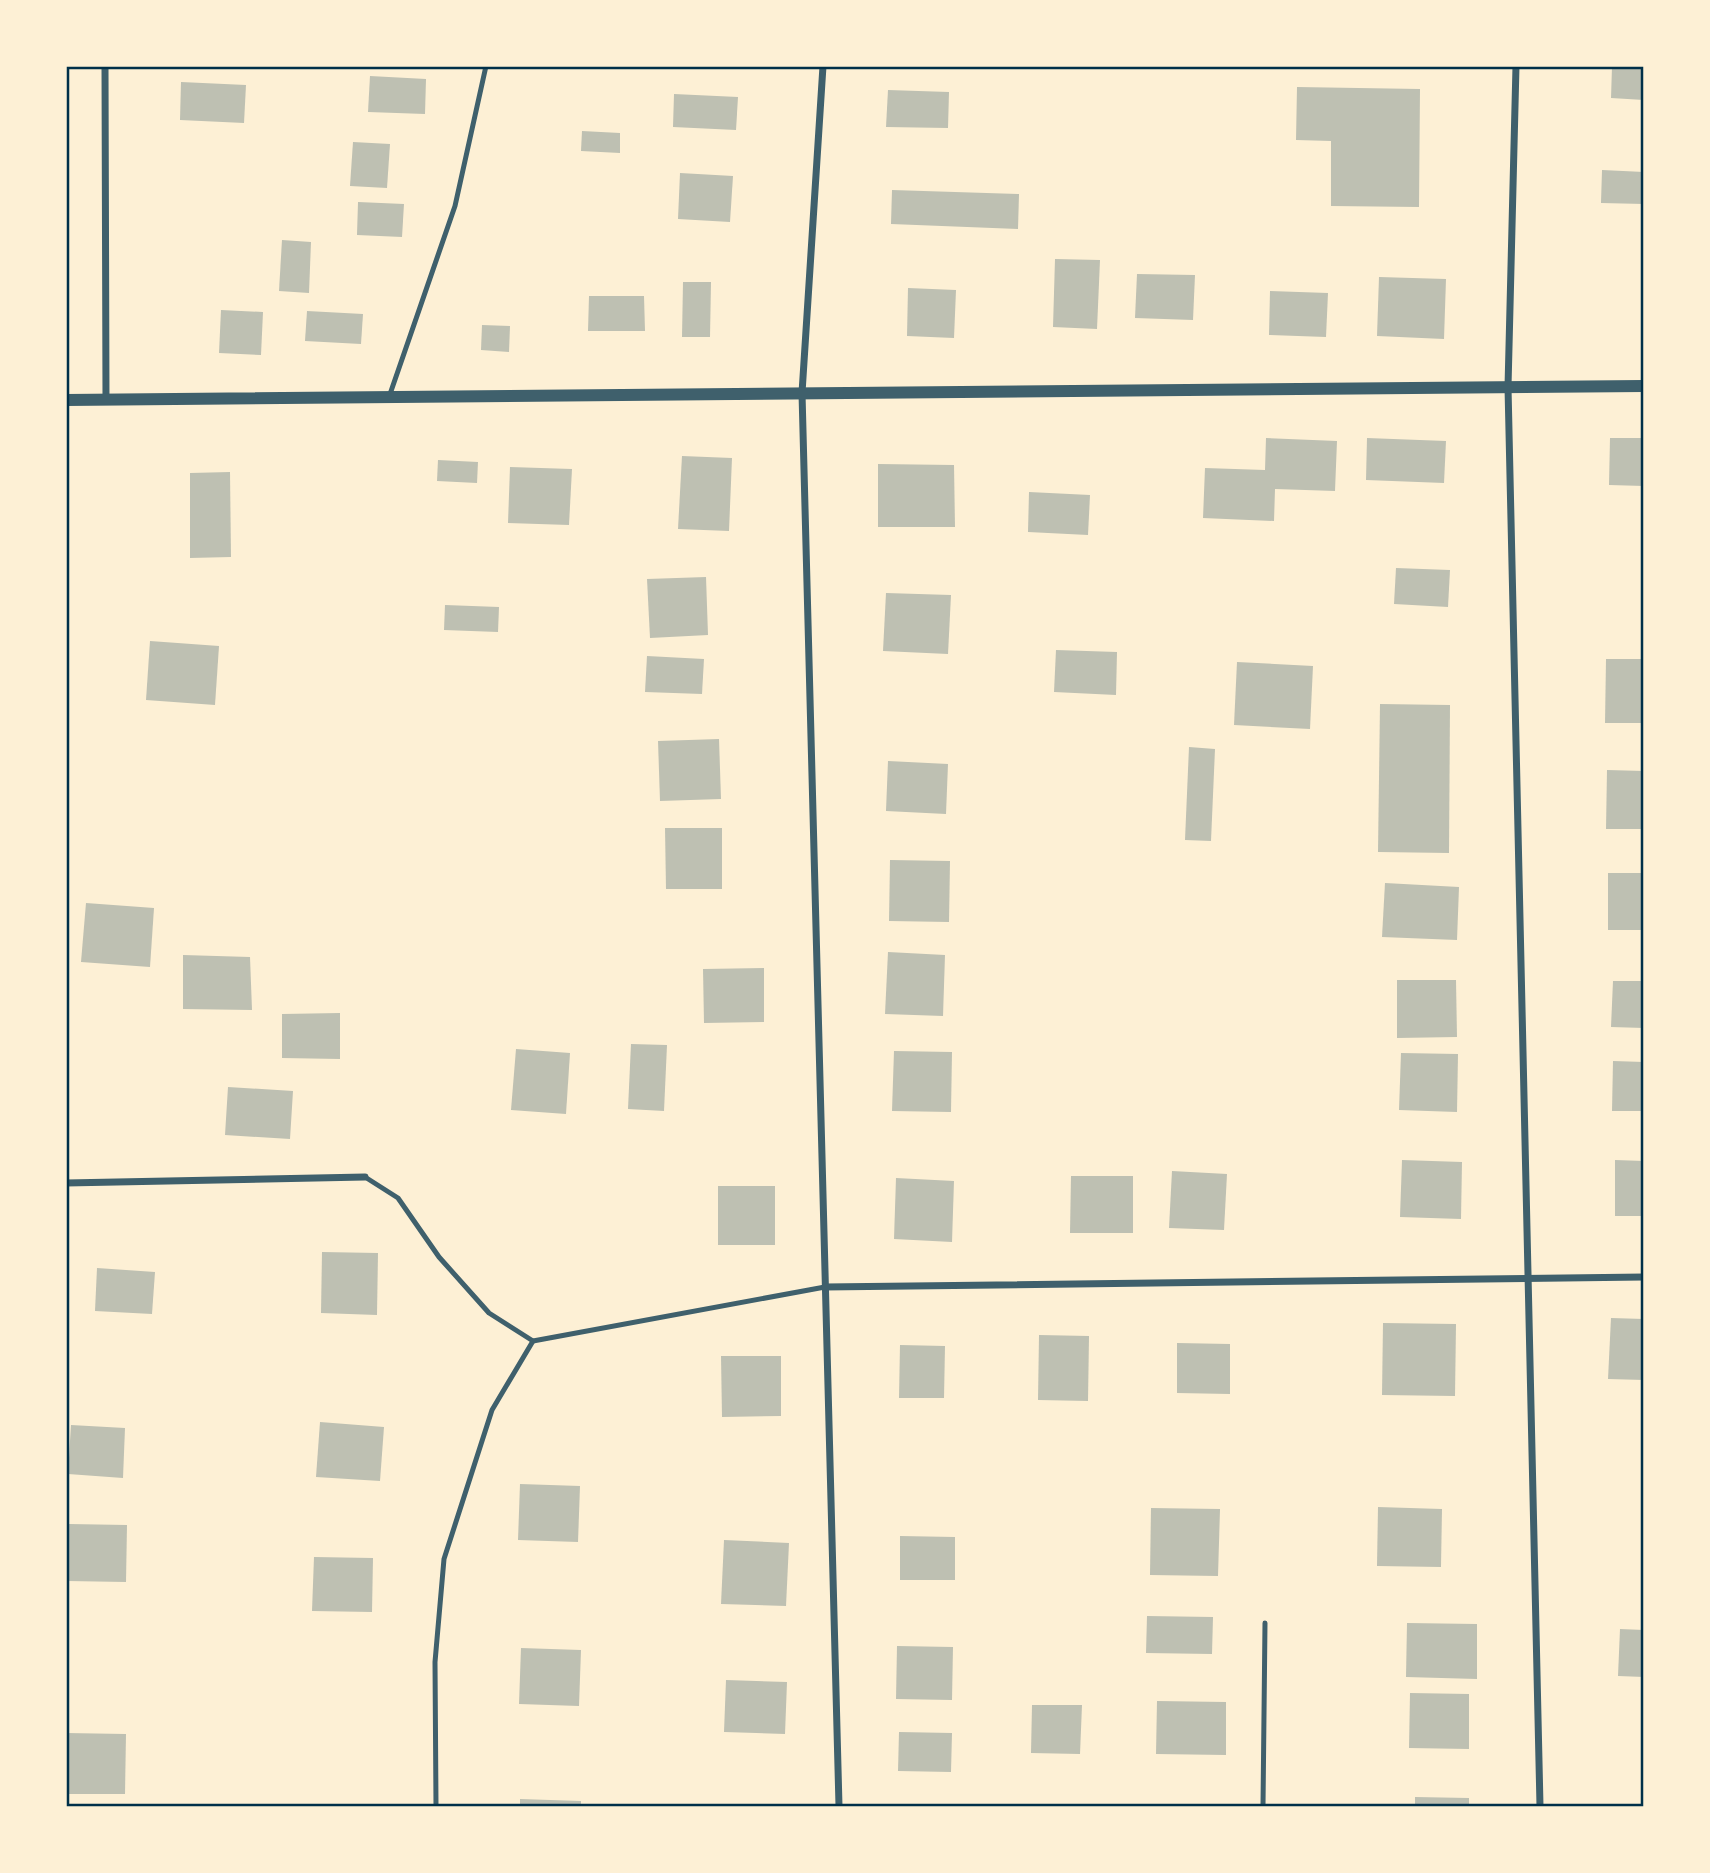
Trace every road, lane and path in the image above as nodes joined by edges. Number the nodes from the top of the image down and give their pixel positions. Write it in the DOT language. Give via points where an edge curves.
graph roads {
  1 [pos="105,66"];
  2 [pos="486,66"];
  3 [pos="823,66"];
  4 [pos="1516,66"];
  5 [pos="1643,386"];
  6 [pos="1508,387"];
  7 [pos="802,393"];
  8 [pos="389,397"];
  9 [pos="66,400"];
  10 [pos="106,400"];
  11 [pos="365,1177"];
  12 [pos="66,1183"];
  13 [pos="1643,1277"];
  14 [pos="1528,1279"];
  15 [pos="825,1287"];
  16 [pos="533,1341"];
  17 [pos="1265,1623"];
  18 [pos="436,1807"];
  19 [pos="839,1807"];
  20 [pos="1263,1807"];
  21 [pos="1539,1807"];
  1 -- 10 [label="street"];
  2 -- 8 [label="lane" via="455,206"];
  3 -- 7 [label="street"];
  4 -- 6 [label="street"];
  5 -- 6 [label="street"];
  6 -- 7 [label="street"];
  6 -- 14 [label="street"];
  7 -- 8 [label="street"];
  7 -- 15 [label="street"];
  8 -- 10 [label="street"];
  9 -- 10 [label="street"];
  11 -- 12 [label="street"];
  11 -- 16 [label="lane" via="398,1198 439,1257 489,1313"];
  13 -- 14 [label="street"];
  14 -- 15 [label="street"];
  14 -- 21 [label="street"];
  15 -- 16 [label="lane"];
  15 -- 19 [label="street"];
  16 -- 18 [label="lane" via="492,1410 444,1559 435,1662"];
  17 -- 20 [label="lane"];
}
